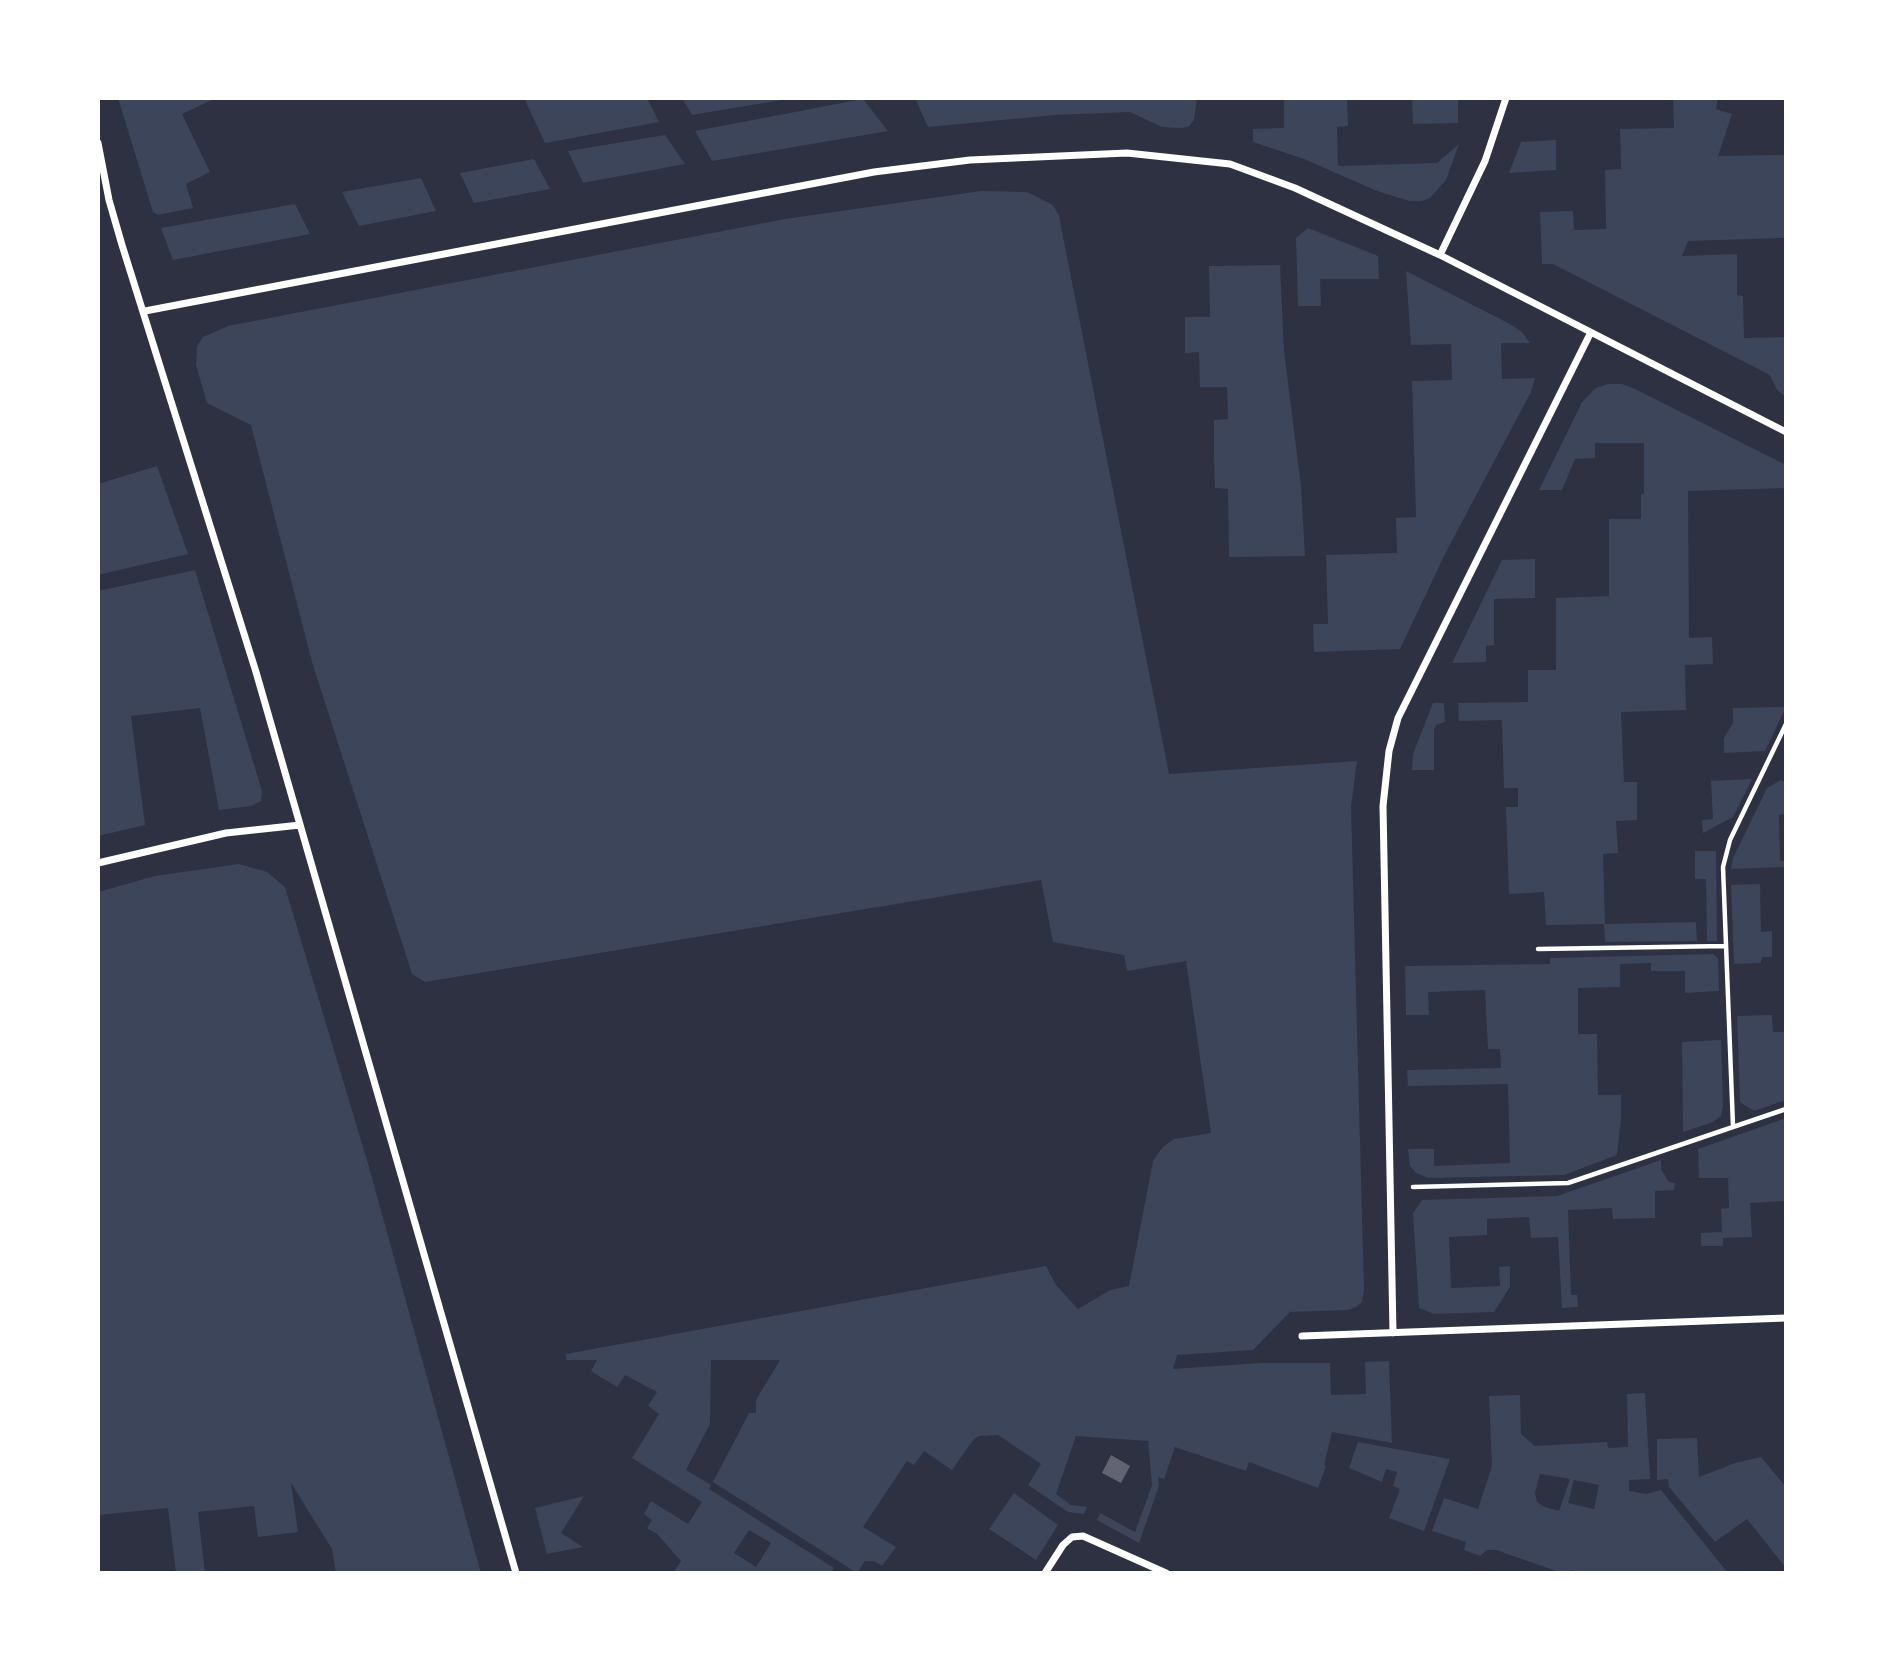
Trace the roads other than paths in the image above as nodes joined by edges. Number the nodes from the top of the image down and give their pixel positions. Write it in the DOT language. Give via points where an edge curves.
graph roads {
  1 [pos="1506,98"];
  2 [pos="98,143"];
  3 [pos="1440,255"];
  4 [pos="145,311"];
  5 [pos="1590,334"];
  6 [pos="1786,432"];
  7 [pos="300,825"];
  8 [pos="98,863"];
  9 [pos="1786,1318"];
  10 [pos="1393,1333"];
  11 [pos="1302,1336"];
  12 [pos="516,1573"];
  13 [pos="1045,1573"];
  14 [pos="1166,1573"];
  1 -- 3 [label="street" via="1485,161"];
  2 -- 4 [label="street" via="109,200"];
  3 -- 4 [label="street" via="1295,188 1230,164 1128,153 1062,155 874,172"];
  3 -- 5 [label="street"];
  4 -- 7 [label="street"];
  5 -- 6 [label="street"];
  5 -- 10 [label="street" via="1398,718 1389,751 1383,806"];
  7 -- 8 [label="street" via="226,833"];
  7 -- 12 [label="street"];
  9 -- 10 [label="street"];
  10 -- 11 [label="street"];
  13 -- 14 [label="street" via="1063,1545 1072,1537 1083,1536"];
}
